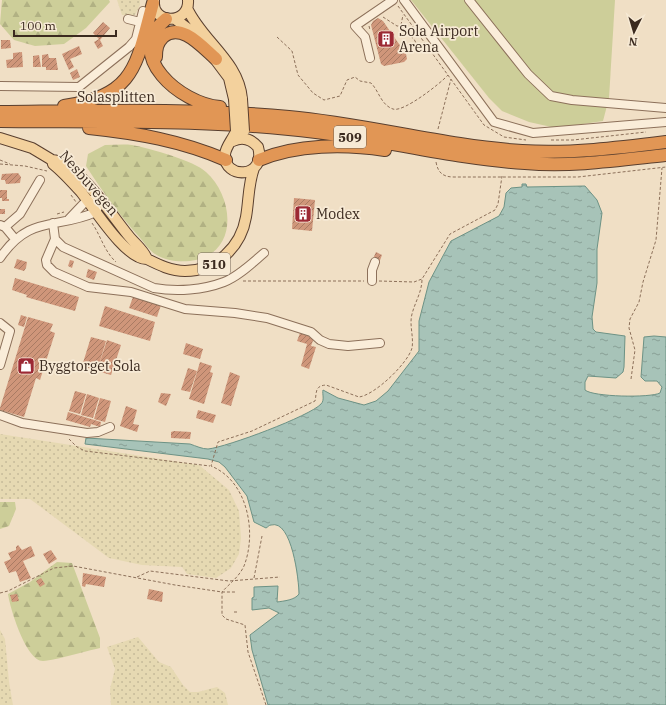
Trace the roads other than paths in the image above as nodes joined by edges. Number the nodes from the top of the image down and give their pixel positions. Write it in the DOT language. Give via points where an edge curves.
graph roads {
  1 [pos="404,0"];
  2 [pos="470,0"];
  3 [pos="153,1"];
  4 [pos="394,1"];
  5 [pos="188,4"];
  6 [pos="143,11"];
  7 [pos="128,19"];
  8 [pos="171,19"];
  9 [pos="140,22"];
  10 [pos="370,58"];
  11 [pos="216,59"];
  12 [pos="158,68"];
  13 [pos="0,86"];
  14 [pos="238,99"];
  15 [pos="666,108"];
  16 [pos="0,112"];
  17 [pos="13,112"];
  18 [pos="286,117"];
  19 [pos="228,119"];
  20 [pos="0,121"];
  21 [pos="24,122"];
  22 [pos="666,122"];
  23 [pos="240,136"];
  24 [pos="0,138"];
  25 [pos="666,142"];
  26 [pos="666,155"];
  27 [pos="474,158"];
  28 [pos="52,160"];
  29 [pos="226,160"];
  30 [pos="256,164"];
  31 [pos="237,172"];
  32 [pos="40,180"];
  33 [pos="87,200"];
  34 [pos="101,200"];
  35 [pos="247,205"];
  36 [pos="96,212"];
  37 [pos="69,219"];
  38 [pos="53,223"];
  39 [pos="3,226"];
  40 [pos="15,239"];
  41 [pos="55,239"];
  42 [pos="264,253"];
  43 [pos="0,258"];
  44 [pos="147,259"];
  45 [pos="375,262"];
  46 [pos="372,281"];
  47 [pos="0,323"];
  48 [pos="380,343"];
  49 [pos="0,365"];
  50 [pos="0,415"];
  51 [pos="110,427"];
  1 -- 22 [label="street" via="494,122 533,133"];
  2 -- 15 [label="street" via="528,74 551,96"];
  3 -- 8 [label="main road" via="157,13"];
  3 -- 17 [label="highway, 509" via="141,52 130,73 114,90 84,102 64,106 38,106"];
  4 -- 10 [label="street" via="355,26 365,37"];
  5 -- 8 [label="main road" via="185,13"];
  5 -- 14 [label="main road" via="197,26 230,65 239,83"];
  6 -- 9 [label="street"];
  7 -- 9 [label="street"];
  8 -- 11 [label="main road" via="194,33"];
  8 -- 12 [label="highway, 509" via="155,30 150,44 151,58"];
  9 -- 13 [label="street" via="136,39 129,47 79,87"];
  11 -- 12 [label="highway" via="187,36 170,33 157,45"];
  11 -- 14 [label="main road" via="229,78"];
  12 -- 18 [label="highway, 509" via="171,86 203,104 259,110"];
  14 -- 23 [label="main road, bridge"];
  16 -- 17 [label="highway, Solasplitten / 509"];
  17 -- 19 [label="highway, Solasplitten / 509" via="182,112"];
  18 -- 19 [label="highway, 509"];
  18 -- 25 [label="highway, 509" via="523,151 591,151"];
  19 -- 21 [label="highway, Solasplitten / 509" via="177,122"];
  19 -- 27 [label="highway, 509"];
  20 -- 21 [label="highway, Solasplitten / 509"];
  21 -- 29 [label="highway, 509" via="128,132 188,146"];
  23 -- 29 [label="main road" via="226,150"];
  23 -- 30 [label="main road" via="258,147"];
  24 -- 28 [label="main road, Nesbuvegen / 510" via="32,148"];
  26 -- 27 [label="highway, 509" via="584,164 527,164"];
  27 -- 30 [label="highway, 509" via="441,157 374,148 325,147 278,153"];
  28 -- 33 [label="main road, Nesbuvegen / 510"];
  28 -- 34 [label="main road, 510" via="57,160 72,170"];
  29 -- 31 [label="main road, 510"];
  30 -- 31 [label="main road" via="243,172"];
  30 -- 35 [label="main road, 510" via="250,179"];
  31 -- 35 [label="main road, 510"];
  32 -- 39 [label="street" via="20,214"];
  33 -- 34 [label="street"];
  33 -- 36 [label="main road, Nesbuvegen / 510"];
  33 -- 37 [label="street"];
  34 -- 36 [label="street"];
  34 -- 44 [label="main road, 510"];
  35 -- 44 [label="main road, 510" via="238,242 222,259 211,265 185,271 170,269"];
  36 -- 37 [label="street" via="78,220"];
  36 -- 44 [label="main road, Nesbuvegen / 510" via="126,247 142,259"];
  37 -- 38 [label="street"];
  38 -- 40 [label="street" via="35,227"];
  38 -- 41 [label="street"];
  39 -- 40 [label="street"];
  40 -- 43 [label="street"];
  41 -- 42 [label="street" via="63,247 154,288 167,291 224,281 239,273"];
  41 -- 48 [label="street" via="46,260 47,265 54,272 88,287 131,292 185,309 235,312 267,318 311,332 329,344 348,346"];
  45 -- 46 [label="street"];
  47 -- 49 [label="street" via="10,331"];
  50 -- 51 [label="street" via="22,423 87,433"];
}
